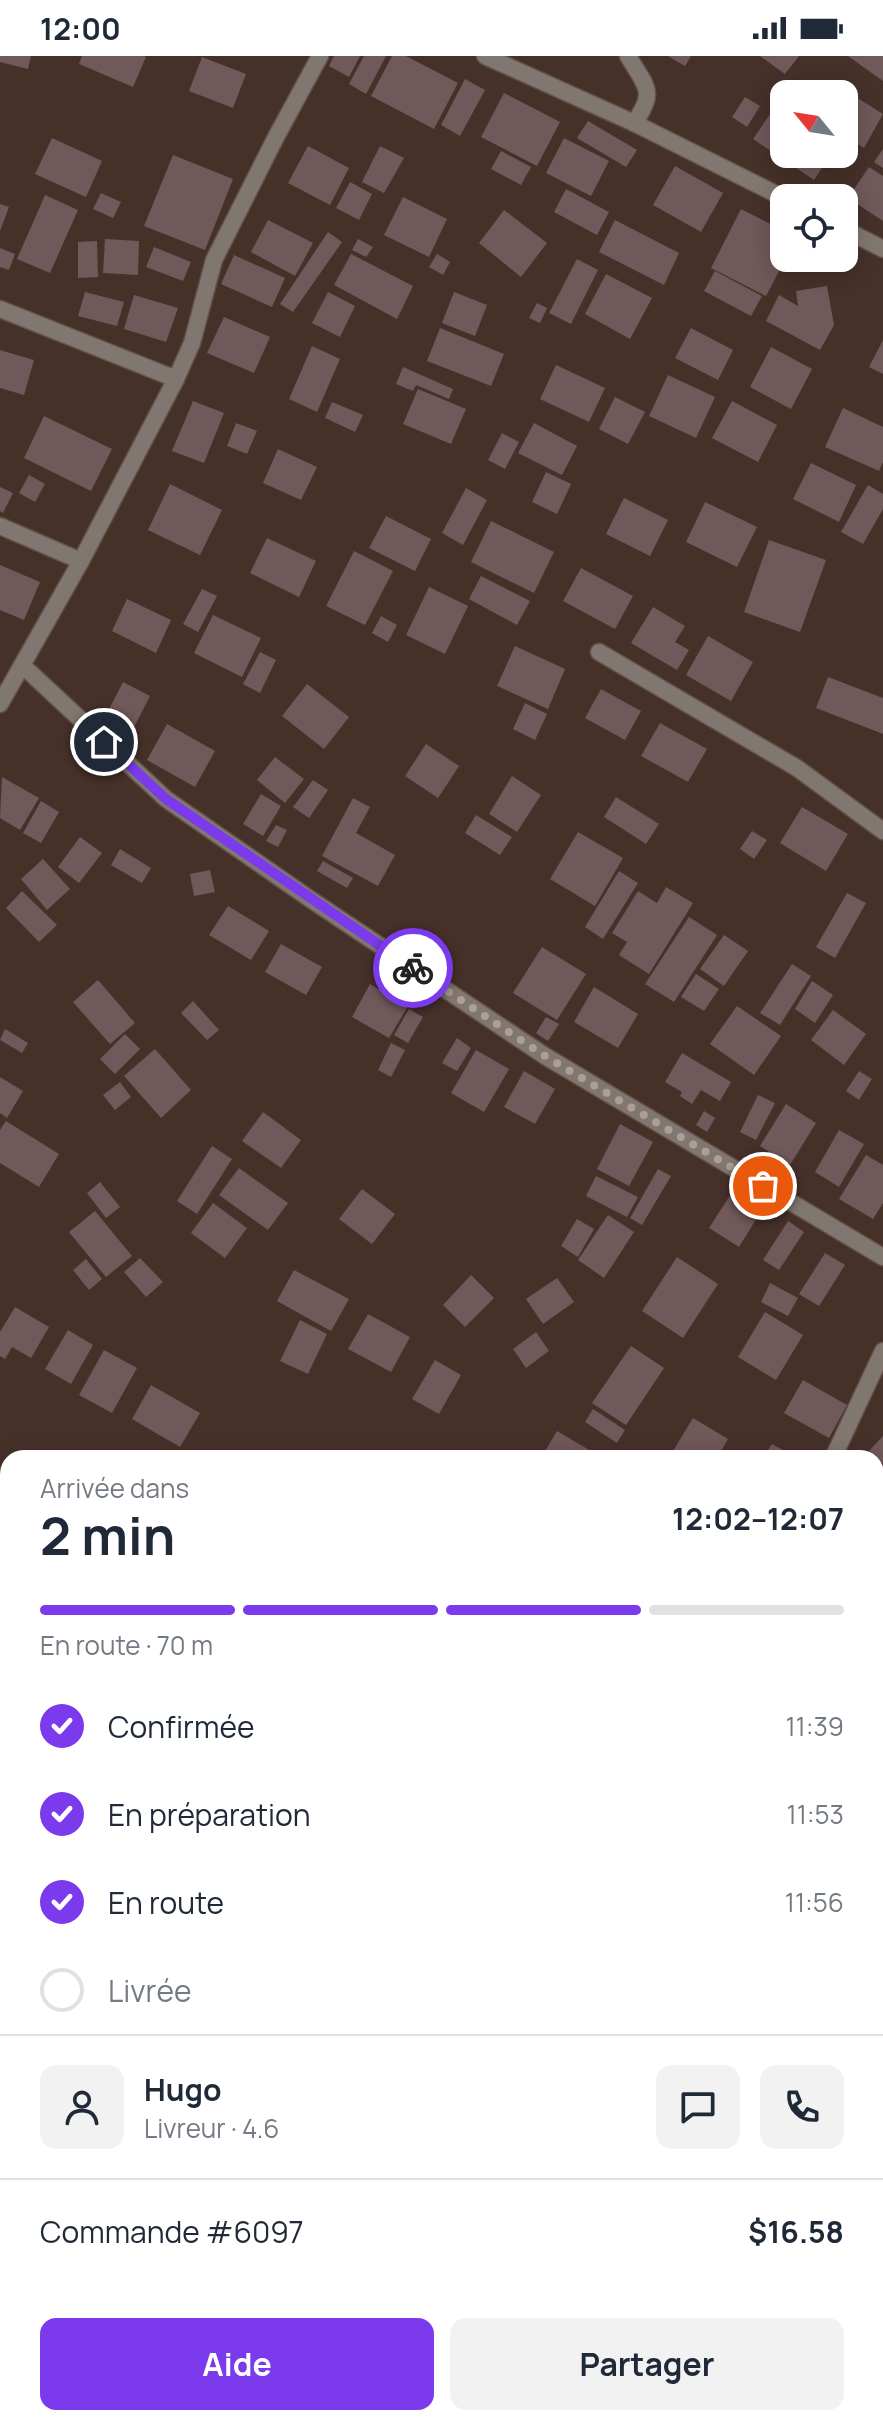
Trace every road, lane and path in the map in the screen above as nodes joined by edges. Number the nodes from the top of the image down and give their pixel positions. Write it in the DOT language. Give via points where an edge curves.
graph roads {
  1 [pos="320,56"];
  2 [pos="485,56"];
  3 [pos="628,56"];
  4 [pos="634,123"];
  5 [pos="770,191"];
  6 [pos="858,236"];
  7 [pos="883,249"];
  8 [pos="0,309"];
  9 [pos="176,379"];
  10 [pos="0,526"];
  11 [pos="81,561"];
  12 [pos="599,652"];
  13 [pos="22,665"];
  14 [pos="0,704"];
  15 [pos="883,831"];
  16 [pos="883,1257"];
  17 [pos="883,1351"];
  18 [pos="837,1450"];
  1 -- 9 [label="street" via="214,260 192,343"];
  2 -- 4 [label="street"];
  3 -- 4 [label="street" via="648,90 648,104"];
  4 -- 5 [label="street"];
  6 -- 7 [label="street"];
  8 -- 9 [label="street"];
  9 -- 11 [label="street"];
  10 -- 11 [label="street"];
  11 -- 13 [label="street"];
  12 -- 15 [label="street" via="797,768"];
  13 -- 14 [label="street"];
  13 -- 16 [label="street" via="166,799 310,899 545,1056"];
  17 -- 18 [label="street"];
}
